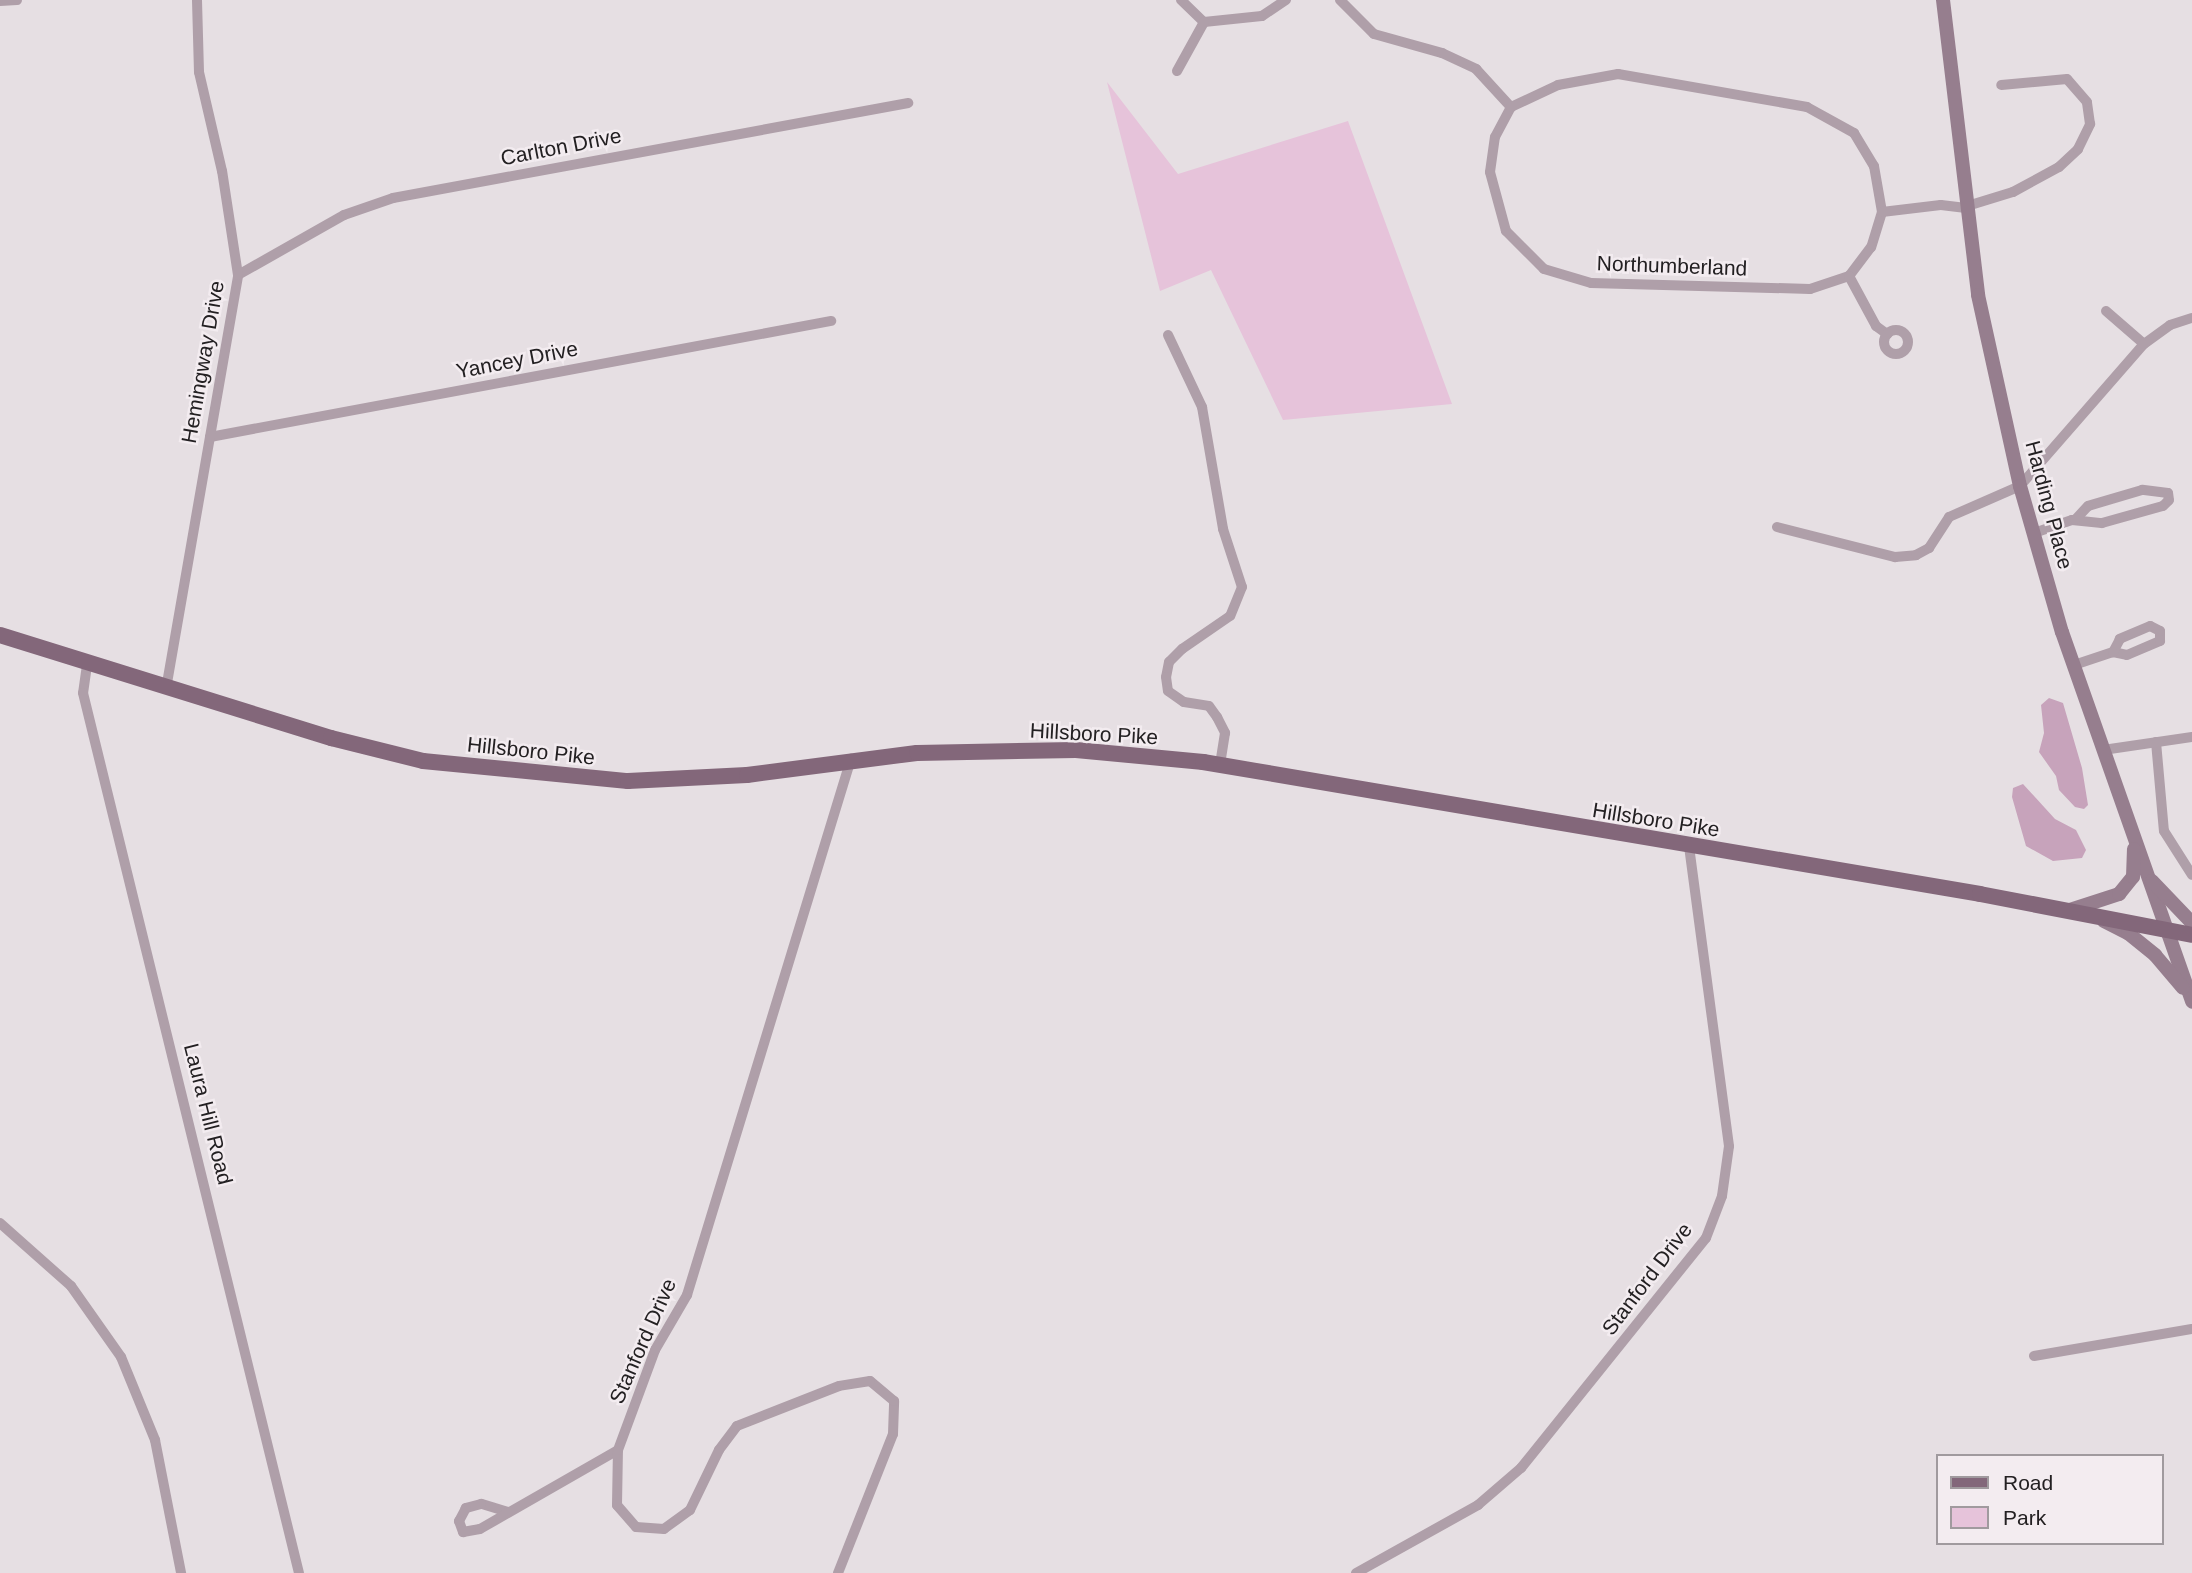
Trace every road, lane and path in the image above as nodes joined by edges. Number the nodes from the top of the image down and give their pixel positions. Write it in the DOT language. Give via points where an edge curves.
graph roads {
  1 [pos="17,0"];
  2 [pos="197,0"];
  3 [pos="1181,0"];
  4 [pos="1286,0"];
  5 [pos="1340,0"];
  6 [pos="1942,0"];
  7 [pos="0,1"];
  8 [pos="1204,22"];
  9 [pos="1177,71"];
  10 [pos="2001,85"];
  11 [pos="908,103"];
  12 [pos="1511,107"];
  13 [pos="1964,207"];
  14 [pos="1882,212"];
  15 [pos="238,275"];
  16 [pos="1849,276"];
  17 [pos="2106,311"];
  18 [pos="2192,318"];
  19 [pos="831,321"];
  20 [pos="1887,334"];
  21 [pos="1168,335"];
  22 [pos="2144,344"];
  23 [pos="210,437"];
  24 [pos="2020,486"];
  25 [pos="2075,520"];
  26 [pos="1777,527"];
  27 [pos="2034,533"];
  28 [pos="0,635"];
  29 [pos="2113,652"];
  30 [pos="87,665"];
  31 [pos="2074,665"];
  32 [pos="166,689"];
  33 [pos="2192,737"];
  34 [pos="2156,742"];
  35 [pos="2103,750"];
  36 [pos="851,759"];
  37 [pos="1220,765"];
  38 [pos="2134,840"];
  39 [pos="1689,847"];
  40 [pos="2145,872"];
  41 [pos="2192,875"];
  42 [pos="2066,911"];
  43 [pos="2093,916"];
  44 [pos="2192,923"];
  45 [pos="2166,931"];
  46 [pos="2192,935"];
  47 [pos="2191,1000"];
  48 [pos="0,1223"];
  49 [pos="2192,1329"];
  50 [pos="2034,1356"];
  51 [pos="618,1450"];
  52 [pos="508,1512"];
  53 [pos="181,1573"];
  54 [pos="299,1573"];
  55 [pos="838,1573"];
  56 [pos="1356,1573"];
  1 -- 7 [label="street"];
  2 -- 15 [label="street, Hemingway Drive" via="199,72 222,171"];
  3 -- 8 [label="street"];
  4 -- 8 [label="street" via="1262,16"];
  5 -- 12 [label="street" via="1374,34 1442,52 1476,69"];
  6 -- 13 [label="main road, Harding Place"];
  8 -- 9 [label="street"];
  10 -- 13 [label="street" via="2067,79 2087,102 2090,124 2078,149 2059,167 2013,192"];
  11 -- 15 [label="street, Carlton Drive" via="393,198 344,215"];
  12 -- 14 [label="street" via="1558,85 1618,74 1807,107 1854,133 1874,166"];
  12 -- 16 [label="street, Northumberland" via="1495,137 1489,172 1506,231 1544,269 1591,284 1810,289"];
  13 -- 14 [label="street"];
  13 -- 24 [label="main road, Harding Place" via="1978,295"];
  14 -- 16 [label="street" via="1871,247"];
  15 -- 23 [label="street, Hemingway Drive"];
  16 -- 20 [label="street" via="1875,326"];
  17 -- 22 [label="street"];
  18 -- 22 [label="street" via="2170,325"];
  19 -- 23 [label="street, Yancey Drive"];
  21 -- 37 [label="street" via="1202,407 1223,529 1242,587 1230,616 1182,649 1169,662 1166,677 1168,691 1184,702 1209,706 1217,717 1225,733"];
  22 -- 24 [label="street"];
  23 -- 32 [label="street, Hemingway Drive"];
  24 -- 26 [label="street" via="1949,517 1929,548 1916,555 1895,556"];
  24 -- 27 [label="main road, Harding Place"];
  25 -- 25 [label="street" via="2088,506 2141,490 2168,493 2163,506 2102,523"];
  25 -- 27 [label="street"];
  27 -- 31 [label="main road, Harding Place"];
  28 -- 30 [label="main road, Hillsboro Pike"];
  29 -- 31 [label="street"];
  30 -- 32 [label="main road, Hillsboro Pike"];
  30 -- 54 [label="street, Laura Hill Road" via="83,693"];
  31 -- 35 [label="main road, Harding Place"];
  32 -- 36 [label="main road, Hillsboro Pike" via="423,761 534,774 688,780"];
  33 -- 34 [label="street"];
  34 -- 35 [label="street"];
  34 -- 41 [label="street" via="2164,831"];
  35 -- 38 [label="main road, Harding Place"];
  36 -- 37 [label="main road, Hillsboro Pike" via="1076,750"];
  36 -- 51 [label="street, Stanford Drive" via="687,1295 655,1350"];
  37 -- 39 [label="main road, Hillsboro Pike"];
  38 -- 40 [label="main road, Harding Place"];
  38 -- 42 [label="main road" via="2133,877 2119,894"];
  39 -- 42 [label="main road, Hillsboro Pike"];
  39 -- 56 [label="street, Stanford Drive" via="1728,1146 1722,1196 1706,1238 1521,1468 1478,1505"];
  40 -- 44 [label="main road"];
  40 -- 45 [label="main road, Harding Place"];
  42 -- 43 [label="main road, Hillsboro Pike"];
  43 -- 45 [label="main road, Hillsboro Pike"];
  43 -- 47 [label="main road" via="2148,949"];
  45 -- 46 [label="main road, Hillsboro Pike"];
  45 -- 47 [label="main road, Harding Place"];
  48 -- 53 [label="street" via="71,1286 121,1357 155,1440"];
  49 -- 50 [label="street"];
  51 -- 52 [label="street"];
  51 -- 55 [label="street, Stanford Drive" via="617,1504 636,1527 664,1529 690,1510 719,1450 737,1426 839,1386 870,1381 894,1401 893,1434"];
}
